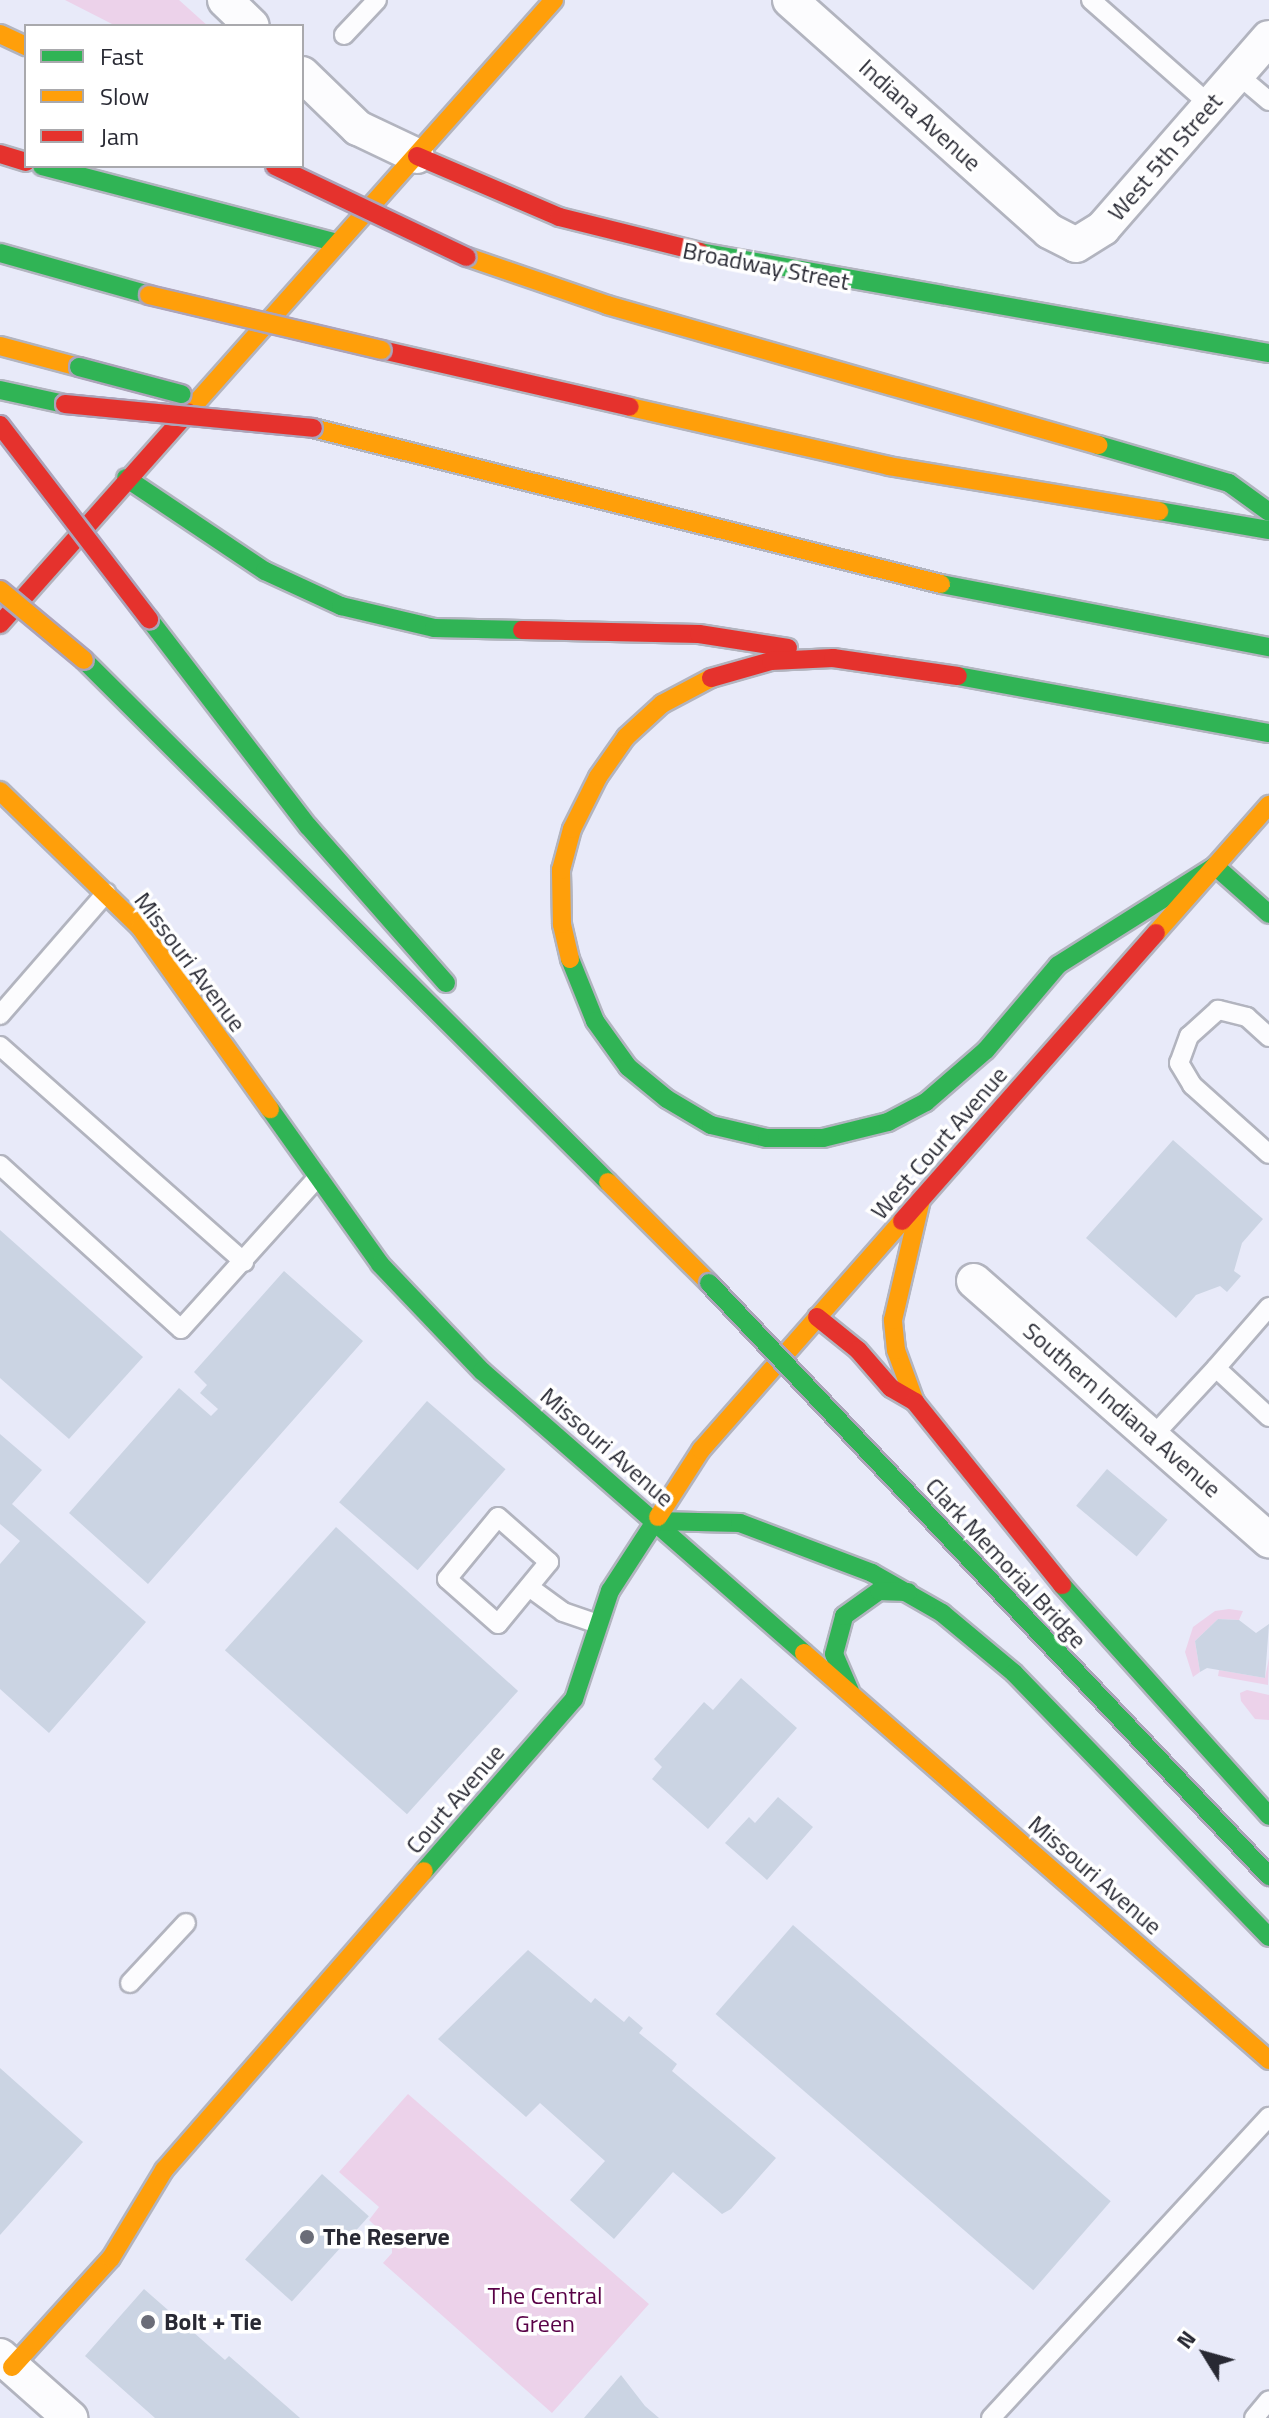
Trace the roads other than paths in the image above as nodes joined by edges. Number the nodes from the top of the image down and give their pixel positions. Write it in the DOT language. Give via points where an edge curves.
graph roads {
  1 [pos="225,0"];
  2 [pos="377,0"];
  3 [pos="554,0"];
  4 [pos="790,0"];
  5 [pos="1091,0"];
  6 [pos="250,24"];
  7 [pos="0,34"];
  8 [pos="344,35"];
  9 [pos="1269,38"];
  10 [pos="24,45"];
  11 [pos="1237,74"];
  12 [pos="304,76"];
  13 [pos="1269,101"];
  14 [pos="1210,105"];
  15 [pos="0,154"];
  16 [pos="417,156"];
  17 [pos="24,161"];
  18 [pos="50,168"];
  19 [pos="279,168"];
  20 [pos="1049,231"];
  21 [pos="337,243"];
  22 [pos="0,253"];
  23 [pos="0,346"];
  24 [pos="1269,353"];
  25 [pos="0,390"];
  26 [pos="0,425"];
  27 [pos="313,428"];
  28 [pos="126,478"];
  29 [pos="1269,512"];
  30 [pos="1269,530"];
  31 [pos="0,590"];
  32 [pos="0,624"];
  33 [pos="1261,645"];
  34 [pos="917,668"];
  35 [pos="1269,733"];
  36 [pos="0,791"];
  37 [pos="1269,805"];
  38 [pos="1215,866"];
  39 [pos="106,893"];
  40 [pos="1269,914"];
  41 [pos="456,994"];
  42 [pos="0,1015"];
  43 [pos="1269,1037"];
  44 [pos="0,1046"];
  45 [pos="508,1054"];
  46 [pos="1269,1154"];
  47 [pos="0,1165"];
  48 [pos="318,1177"];
  49 [pos="921,1200"];
  50 [pos="244,1262"];
  51 [pos="974,1281"];
  52 [pos="709,1283"];
  53 [pos="1269,1307"];
  54 [pos="817,1317"];
  55 [pos="1216,1368"];
  56 [pos="915,1402"];
  57 [pos="1269,1417"];
  58 [pos="1152,1437"];
  59 [pos="656,1521"];
  60 [pos="1269,1540"];
  61 [pos="529,1587"];
  62 [pos="908,1592"];
  63 [pos="598,1624"];
  64 [pos="850,1691"];
  65 [pos="1269,1816"];
  66 [pos="1269,1876"];
  67 [pos="186,1923"];
  68 [pos="1269,1937"];
  69 [pos="130,1983"];
  70 [pos="1269,2060"];
  71 [pos="1269,2117"];
  72 [pos="4,2367"];
  73 [pos="1269,2400"];
  74 [pos="70,2418"];
  75 [pos="991,2418"];
  76 [pos="1254,2418"];
  1 -- 6 [label="street"];
  2 -- 8 [label="lane"];
  3 -- 16 [label="main road"];
  4 -- 20 [label="street, Indiana Avenue"];
  5 -- 14 [label="lane"];
  7 -- 10 [label="main road"];
  9 -- 11 [label="street, West 5th Street"];
  11 -- 13 [label="lane"];
  11 -- 14 [label="street, West 5th Street"];
  12 -- 16 [label="street, Broadway Street" via="358,128"];
  14 -- 20 [label="street, West 5th Street" via="1090,239 1076,245"];
  15 -- 17 [label="main road"];
  16 -- 21 [label="main road"];
  16 -- 24 [label="main road, Broadway Street" via="559,217 666,247"];
  18 -- 21 [label="main road"];
  19 -- 29 [label="main road, bridge" via="467,257 607,305 1229,483"];
  21 -- 28 [label="main road"];
  22 -- 30 [label="main road, bridge" via="149,295 889,466"];
  23 -- 27 [label="main road, bridge"];
  25 -- 27 [label="main road, bridge" via="65,404"];
  26 -- 41 [label="main road, bridge" via="308,826"];
  27 -- 33 [label="main road" via="940,584"];
  28 -- 32 [label="main road"];
  28 -- 34 [label="main road" via="265,571 357,610 434,628 699,634"];
  31 -- 52 [label="main road, bridge" via="84,660"];
  34 -- 35 [label="main road"];
  34 -- 38 [label="main road" via="833,658 771,661 718,674 662,704 626,737 598,777 572,829 561,870 567,950 595,1021 628,1067 667,1099 711,1125 767,1138 823,1138 888,1122 957,1078 1058,965"];
  36 -- 39 [label="main road, Missouri Avenue"];
  37 -- 38 [label="main road, West Court Avenue"];
  38 -- 40 [label="main road"];
  38 -- 49 [label="main road, West Court Avenue"];
  39 -- 42 [label="lane"];
  39 -- 48 [label="main road, Missouri Avenue" via="140,927"];
  43 -- 46 [label="lane" via="1247,1017 1218,1010 1189,1036 1179,1063 1192,1085"];
  44 -- 50 [label="lane"];
  45 -- 52 [label="main road"];
  47 -- 50 [label="lane" via="181,1329"];
  48 -- 50 [label="lane"];
  48 -- 59 [label="main road, Missouri Avenue" via="380,1264 482,1371"];
  49 -- 54 [label="main road, West Court Avenue"];
  49 -- 56 [label="main road" via="893,1320 896,1350"];
  51 -- 58 [label="street, Southern Indiana Avenue"];
  52 -- 66 [label="main road, Clark Memorial Bridge, bridge"];
  53 -- 55 [label="lane"];
  54 -- 56 [label="main road" via="858,1350 891,1388"];
  54 -- 59 [label="main road, West Court Avenue" via="701,1450"];
  55 -- 57 [label="lane"];
  55 -- 58 [label="lane"];
  56 -- 65 [label="main road" via="1084,1612"];
  58 -- 60 [label="street, Southern Indiana Avenue"];
  59 -- 62 [label="main road" via="740,1523"];
  59 -- 63 [label="main road, Court Avenue" via="610,1591"];
  59 -- 64 [label="main road, Missouri Avenue"];
  61 -- 61 [label="lane" via="498,1624 447,1579 498,1517 549,1562"];
  61 -- 63 [label="lane" via="563,1612"];
  62 -- 64 [label="main road" via="879,1591 844,1616 834,1654"];
  62 -- 68 [label="main road" via="975,1637 1014,1673"];
  63 -- 72 [label="main road, Court Avenue" via="574,1699 164,2170 111,2258"];
  64 -- 70 [label="main road, Missouri Avenue"];
  67 -- 69 [label="lane"];
  71 -- 75 [label="lane"];
  72 -- 74 [label="street"];
  73 -- 76 [label="lane"];
}
